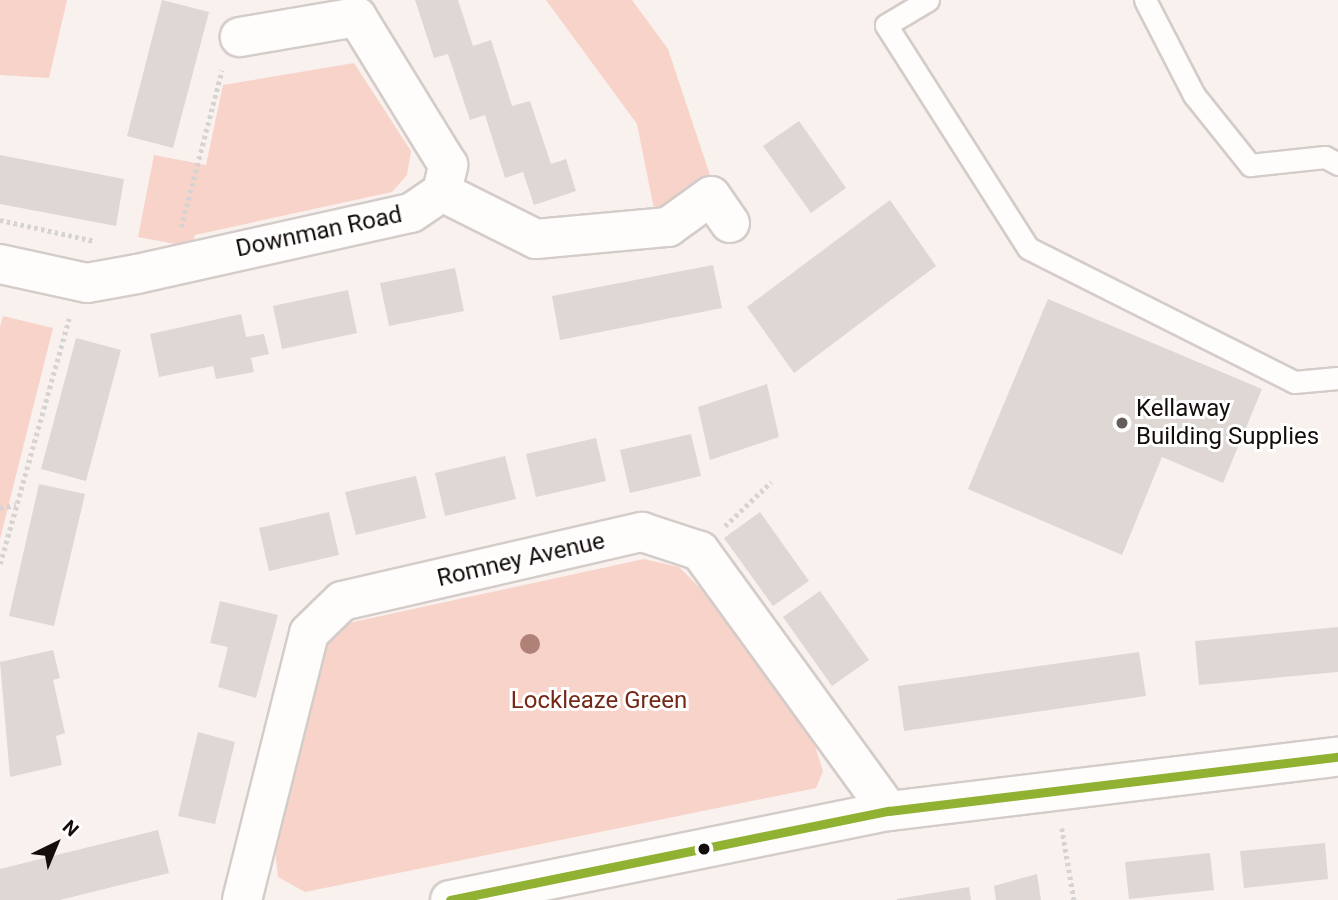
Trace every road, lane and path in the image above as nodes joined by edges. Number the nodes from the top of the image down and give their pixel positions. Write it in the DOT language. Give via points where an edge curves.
graph roads {
  1 [pos="928,0"];
  2 [pos="1145,0"];
  3 [pos="232,50"];
  4 [pos="1338,164"];
  5 [pos="442,192"];
  6 [pos="0,220"];
  7 [pos="730,223"];
  8 [pos="107,244"];
  9 [pos="172,262"];
  10 [pos="0,264"];
  11 [pos="76,315"];
  12 [pos="1338,378"];
  13 [pos="771,482"];
  14 [pos="16,505"];
  15 [pos="0,508"];
  16 [pos="700,551"];
  17 [pos="0,564"];
  18 [pos="1338,757"];
  19 [pos="1055,792"];
  20 [pos="889,811"];
  21 [pos="242,900"];
  22 [pos="450,900"];
  23 [pos="1074,900"];
  1 -- 12 [label="lane" via="886,25 1028,248 1294,382"];
  2 -- 4 [label="lane" via="1195,95 1250,165 1325,157"];
  3 -- 5 [label="street" via="357,17 448,165"];
  3 -- 9 [label="path"];
  5 -- 7 [label="street" via="536,239 668,227 710,196"];
  5 -- 9 [label="street, Downman Road" via="411,213"];
  6 -- 8 [label="path"];
  9 -- 10 [label="street, Downman Road" via="87,282"];
  11 -- 14 [label="path" via="65,320"];
  13 -- 16 [label="path"];
  14 -- 15 [label="path"];
  14 -- 17 [label="path"];
  16 -- 20 [label="street"];
  16 -- 21 [label="street, Romney Avenue" via="642,532 342,601 309,634"];
  18 -- 19 [label="street"];
  19 -- 20 [label="street"];
  19 -- 23 [label="path"];
  20 -- 22 [label="street"];
}
